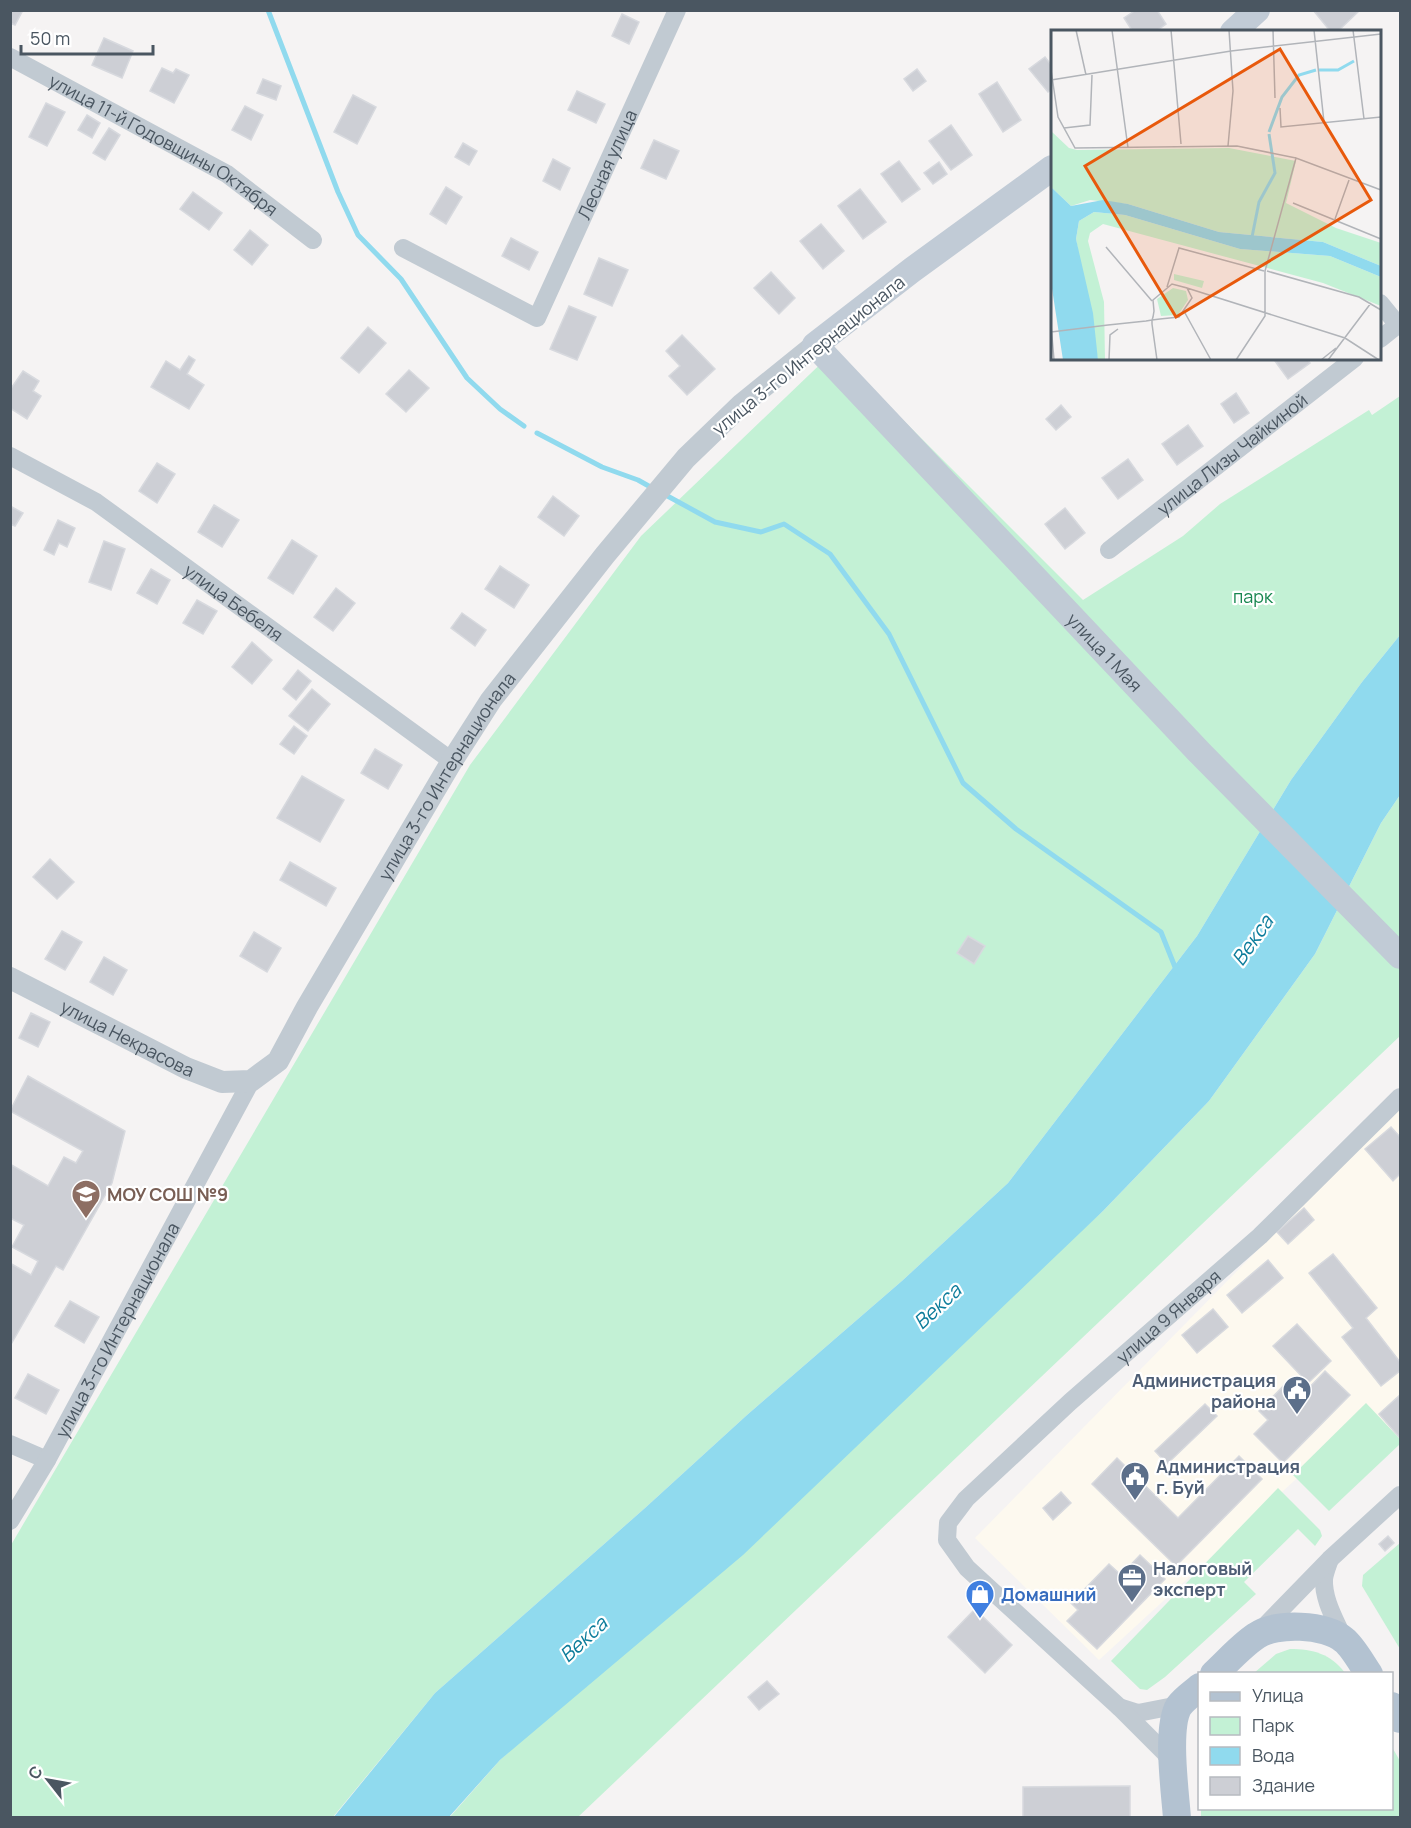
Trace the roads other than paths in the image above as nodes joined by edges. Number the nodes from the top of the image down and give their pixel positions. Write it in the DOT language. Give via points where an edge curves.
graph roads {
  1 [pos="677,10"];
  2 [pos="1257,10"];
  3 [pos="1235,30"];
  4 [pos="10,57"];
  5 [pos="1051,169"];
  6 [pos="313,240"];
  7 [pos="403,248"];
  8 [pos="1381,304"];
  9 [pos="1399,324"];
  10 [pos="1381,338"];
  11 [pos="815,345"];
  12 [pos="1352,360"];
  13 [pos="10,456"];
  14 [pos="1109,550"];
  15 [pos="452,761"];
  16 [pos="1400,956"];
  17 [pos="10,978"];
  18 [pos="251,1081"];
  19 [pos="1401,1097"];
  20 [pos="10,1444"];
  21 [pos="47,1460"];
  22 [pos="1401,1495"];
  23 [pos="10,1521"];
  24 [pos="1330,1559"];
  25 [pos="1257,1635"];
  26 [pos="1344,1640"];
  27 [pos="1216,1672"];
  28 [pos="1368,1672"];
  29 [pos="1189,1696"];
  30 [pos="1118,1706"];
  31 [pos="1174,1770"];
  32 [pos="1177,1818"];
  1 -- 7 [label="street, Лесная улица" via="537,318"];
  2 -- 3 [label="main road"];
  4 -- 6 [label="street, улица 11-й Годовщины Октября" via="227,174"];
  5 -- 11 [label="main road, улица 3-го Интернационала"];
  8 -- 9 [label="street"];
  9 -- 10 [label="street"];
  11 -- 15 [label="street, улица 3-го Интернационала" via="742,404 686,458 491,700"];
  11 -- 16 [label="main road, улица 1 Мая" via="1199,752"];
  12 -- 14 [label="street, улица Лизы Чайкиной"];
  13 -- 15 [label="street, улица Бебеля" via="96,502"];
  15 -- 18 [label="street, улица 3-го Интернационала" via="278,1061"];
  17 -- 18 [label="street, улица Некрасова" via="186,1068 222,1082"];
  18 -- 21 [label="street, улица 3-го Интернационала"];
  19 -- 30 [label="street, улица 9 Января" via="1260,1236 966,1499 948,1523 947,1540 967,1568"];
  20 -- 21 [label="street"];
  21 -- 23 [label="street, улица 3-го Интернационала"];
  22 -- 24 [label="street"];
  24 -- 25 [label="street"];
  24 -- 26 [label="street" via="1324,1578 1326,1594"];
  25 -- 26 [label="main road" via="1296,1626 1323,1630"];
  25 -- 27 [label="main road"];
  26 -- 28 [label="main road"];
  29 -- 30 [label="street" via="1138,1713"];
  29 -- 31 [label="main road" via="1174,1719"];
  30 -- 31 [label="street" via="1165,1753"];
  31 -- 32 [label="main road"];
}
